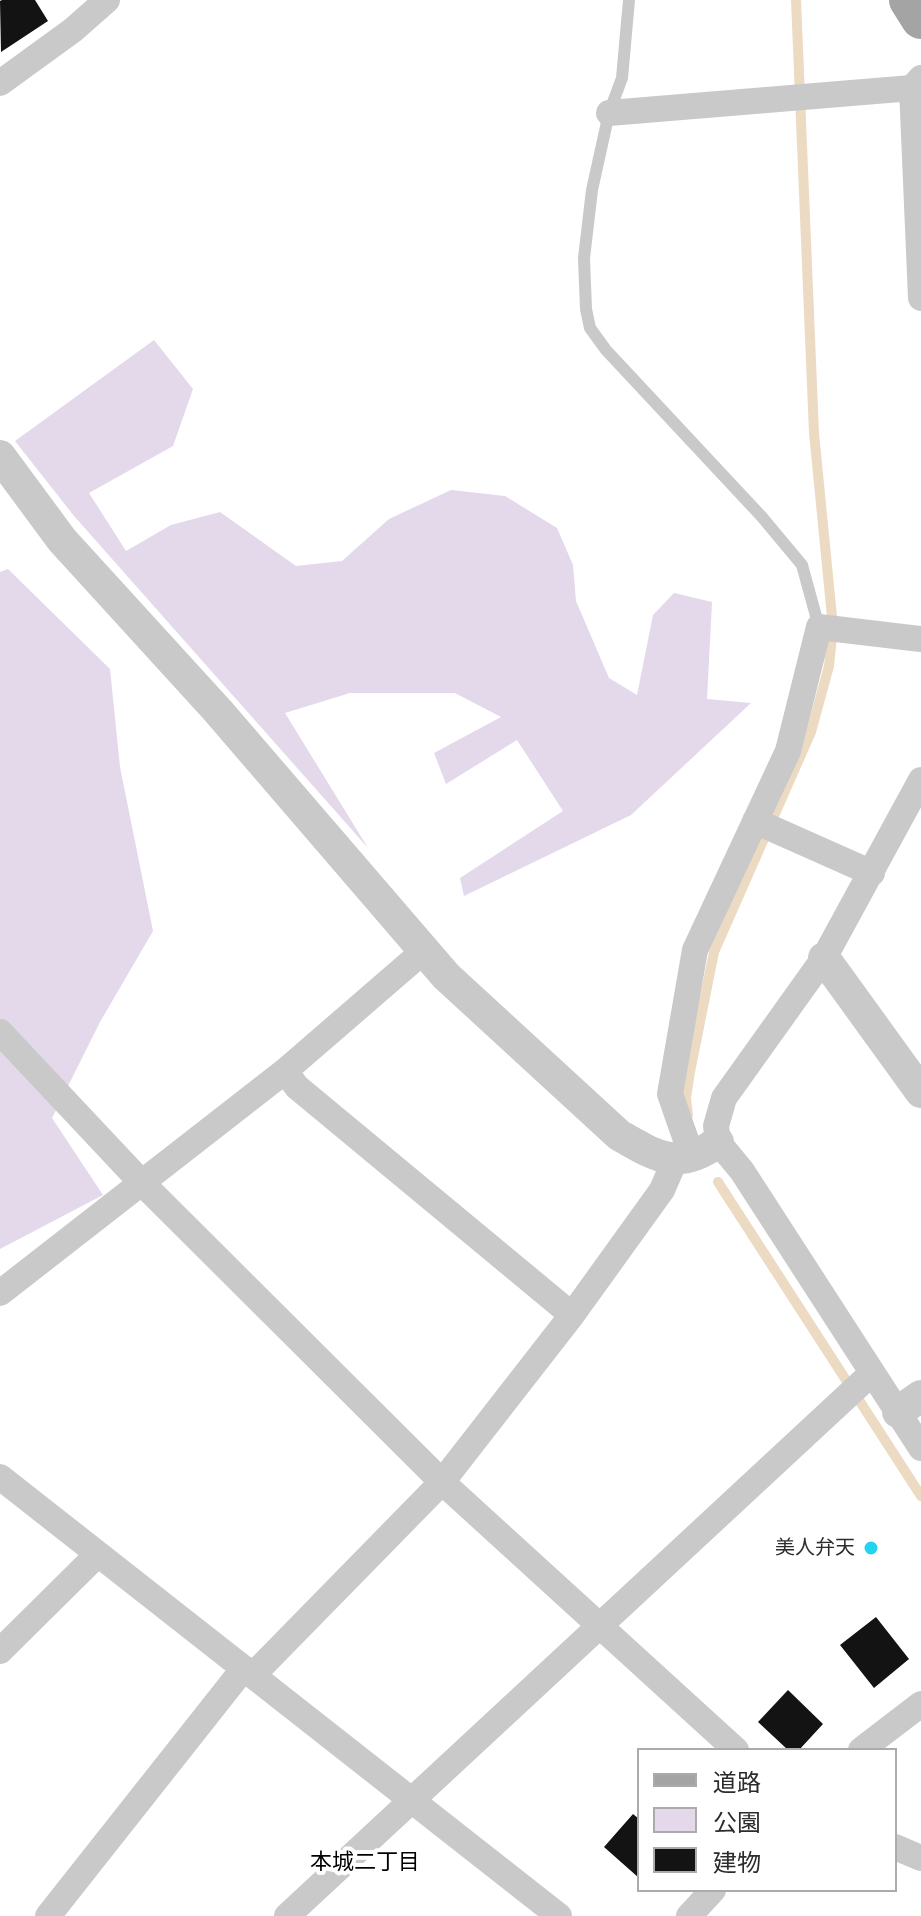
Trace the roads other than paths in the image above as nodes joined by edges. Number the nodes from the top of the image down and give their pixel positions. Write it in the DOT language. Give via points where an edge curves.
graph roads {
  1 [pos="107,0"];
  2 [pos="629,0"];
  3 [pos="909,0"];
  4 [pos="921,19"];
  5 [pos="0,83"];
  6 [pos="917,83"];
  7 [pos="609,113"];
  8 [pos="921,298"];
  9 [pos="0,456"];
  10 [pos="819,627"];
  11 [pos="921,639"];
  12 [pos="921,780"];
  13 [pos="755,821"];
  14 [pos="872,873"];
  15 [pos="426,949"];
  16 [pos="824,958"];
  17 [pos="0,1032"];
  18 [pos="285,1071"];
  19 [pos="921,1092"];
  20 [pos="695,1153"];
  21 [pos="142,1183"];
  22 [pos="0,1293"];
  23 [pos="572,1315"];
  24 [pos="872,1373"];
  25 [pos="910,1404"];
  26 [pos="921,1448"];
  27 [pos="0,1477"];
  28 [pos="442,1482"];
  29 [pos="98,1554"];
  30 [pos="600,1626"];
  31 [pos="0,1651"];
  32 [pos="248,1672"];
  33 [pos="921,1704"];
  34 [pos="734,1748"];
  35 [pos="864,1748"];
  36 [pos="412,1800"];
  37 [pos="897,1848"];
  38 [pos="921,1858"];
  39 [pos="711,1892"];
  40 [pos="48,1916"];
  41 [pos="287,1916"];
  42 [pos="559,1916"];
  43 [pos="689,1916"];
  1 -- 5 [label="street"];
  2 -- 7 [label="lane" via="622,78"];
  3 -- 4 [label="main road"];
  6 -- 7 [label="street"];
  6 -- 8 [label="street"];
  7 -- 10 [label="lane" via="584,258 590,328 802,565"];
  9 -- 15 [label="street" via="62,540"];
  10 -- 11 [label="street"];
  10 -- 13 [label="street" via="788,751"];
  12 -- 14 [label="street"];
  13 -- 14 [label="street"];
  13 -- 20 [label="street" via="695,950 670,1094"];
  14 -- 16 [label="street"];
  15 -- 18 [label="street"];
  15 -- 20 [label="street" via="446,976 619,1135 649,1152"];
  16 -- 19 [label="street"];
  16 -- 20 [label="street" via="724,1098 716,1126"];
  17 -- 21 [label="street"];
  18 -- 21 [label="street"];
  18 -- 23 [label="street" via="309,1097"];
  20 -- 23 [label="street"];
  20 -- 24 [label="street" via="742,1171"];
  21 -- 22 [label="street"];
  21 -- 28 [label="street"];
  23 -- 28 [label="street"];
  24 -- 25 [label="street"];
  24 -- 30 [label="street"];
  25 -- 26 [label="street"];
  27 -- 29 [label="street"];
  28 -- 30 [label="street"];
  28 -- 32 [label="street"];
  29 -- 31 [label="street"];
  29 -- 32 [label="street"];
  30 -- 34 [label="street"];
  30 -- 36 [label="street"];
  32 -- 36 [label="street"];
  32 -- 40 [label="street"];
  33 -- 35 [label="street"];
  36 -- 41 [label="street"];
  36 -- 42 [label="street"];
  37 -- 38 [label="street"];
  39 -- 43 [label="street"];
}
